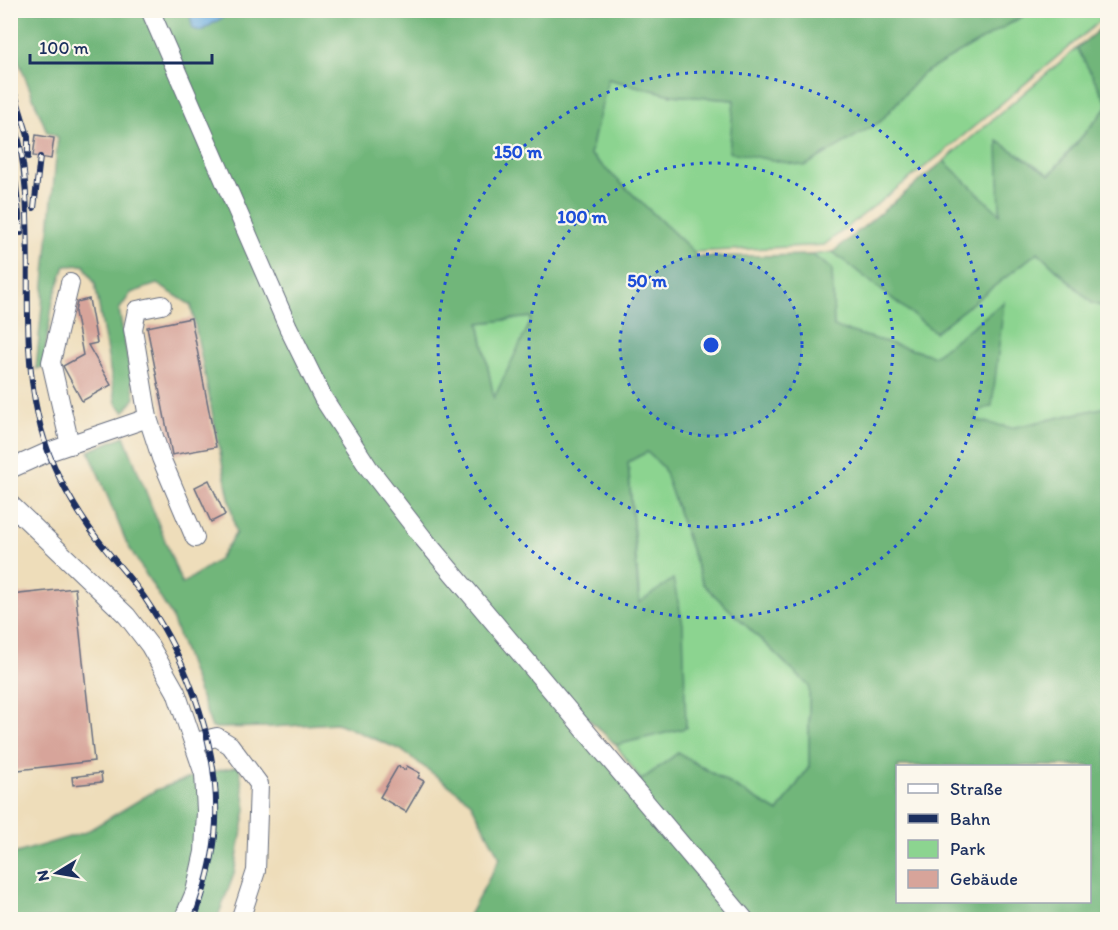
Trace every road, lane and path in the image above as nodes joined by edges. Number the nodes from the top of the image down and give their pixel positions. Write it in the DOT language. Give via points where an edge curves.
graph roads {
  1 [pos="150,10"];
  2 [pos="70,283"];
  3 [pos="162,305"];
  4 [pos="148,418"];
  5 [pos="69,445"];
  6 [pos="10,469"];
  7 [pos="10,504"];
  8 [pos="195,538"];
  9 [pos="195,742"];
  10 [pos="183,920"];
  11 [pos="240,920"];
  12 [pos="745,920"];
  1 -- 12 [label="street" via="288,327 329,408 423,538"];
  2 -- 5 [label="street" via="51,362"];
  3 -- 4 [label="street" via="137,310 133,329"];
  4 -- 5 [label="street"];
  4 -- 8 [label="street"];
  5 -- 6 [label="street"];
  7 -- 9 [label="street" via="127,616 150,646 176,692"];
  9 -- 10 [label="street" via="204,774 204,852 195,892"];
  9 -- 11 [label="street" via="217,737 230,745 260,784 256,871"];
}
